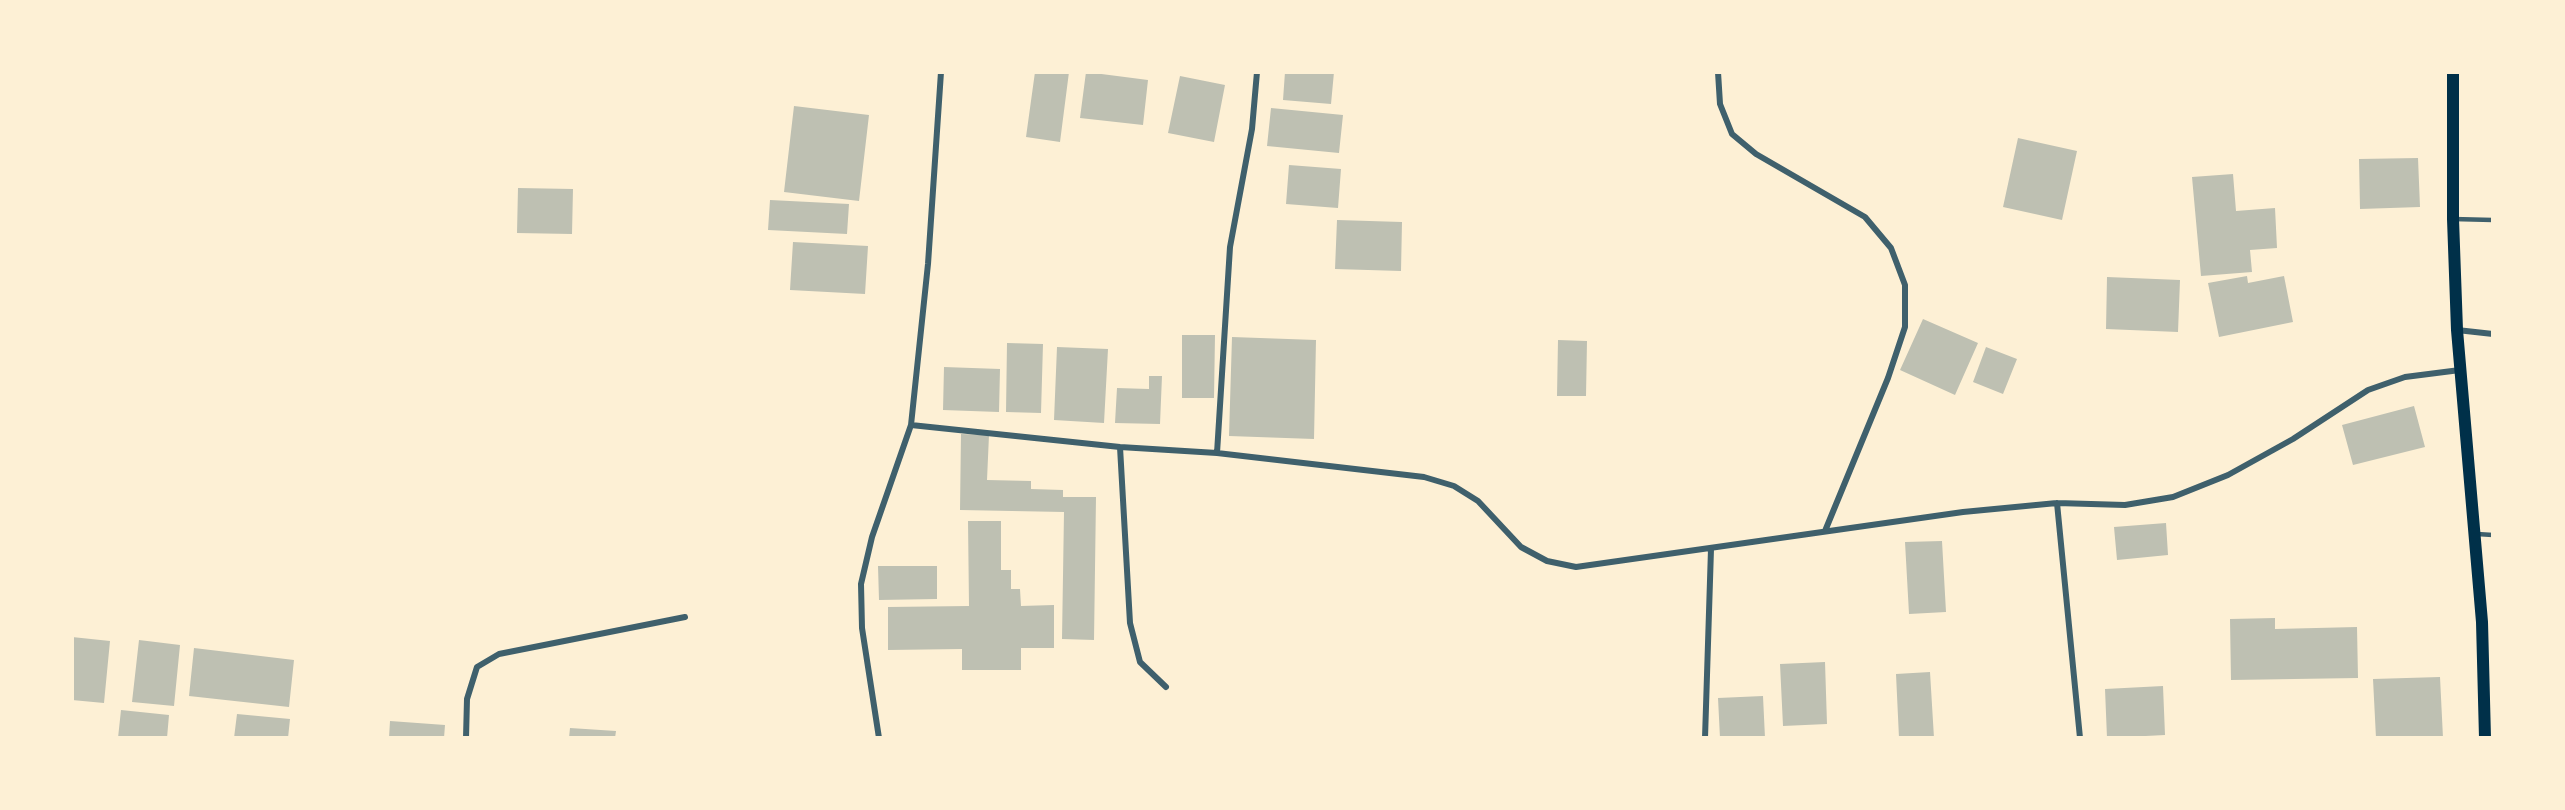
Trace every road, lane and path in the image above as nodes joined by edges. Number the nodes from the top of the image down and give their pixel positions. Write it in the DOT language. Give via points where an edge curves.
graph roads {
  1 [pos="941,72"];
  2 [pos="1257,72"];
  3 [pos="1718,72"];
  4 [pos="2453,72"];
  5 [pos="2453,219"];
  6 [pos="2493,220"];
  7 [pos="2457,330"];
  8 [pos="2493,334"];
  9 [pos="2461,370"];
  10 [pos="911,425"];
  11 [pos="1120,447"];
  12 [pos="1217,453"];
  13 [pos="2057,503"];
  14 [pos="1825,531"];
  15 [pos="2474,534"];
  16 [pos="2493,535"];
  17 [pos="1711,549"];
  18 [pos="685,617"];
  19 [pos="1166,687"];
  20 [pos="466,738"];
  21 [pos="879,738"];
  22 [pos="1705,738"];
  23 [pos="2080,738"];
  24 [pos="2485,738"];
  1 -- 10 [label="street" via="928,264"];
  2 -- 12 [label="street" via="1252,129 1230,247"];
  3 -- 14 [label="street" via="1720,104 1732,134 1756,154 1865,217 1891,248 1905,285 1905,327"];
  4 -- 5 [label="main road"];
  5 -- 6 [label="lane"];
  5 -- 7 [label="main road"];
  7 -- 8 [label="street"];
  7 -- 9 [label="main road"];
  9 -- 13 [label="street" via="2405,377 2368,390 2228,475 2173,496 2125,505"];
  9 -- 15 [label="main road"];
  10 -- 11 [label="street"];
  10 -- 21 [label="street" via="861,584 862,628"];
  11 -- 12 [label="street"];
  11 -- 19 [label="street" via="1130,623 1140,662"];
  12 -- 17 [label="street" via="1424,477 1454,486 1478,501 1521,547 1547,561 1576,567"];
  13 -- 14 [label="street"];
  13 -- 23 [label="street"];
  14 -- 17 [label="street"];
  15 -- 16 [label="lane"];
  15 -- 24 [label="main road" via="2482,622"];
  17 -- 22 [label="street"];
  18 -- 20 [label="street" via="499,654 477,667 467,699"];
}
